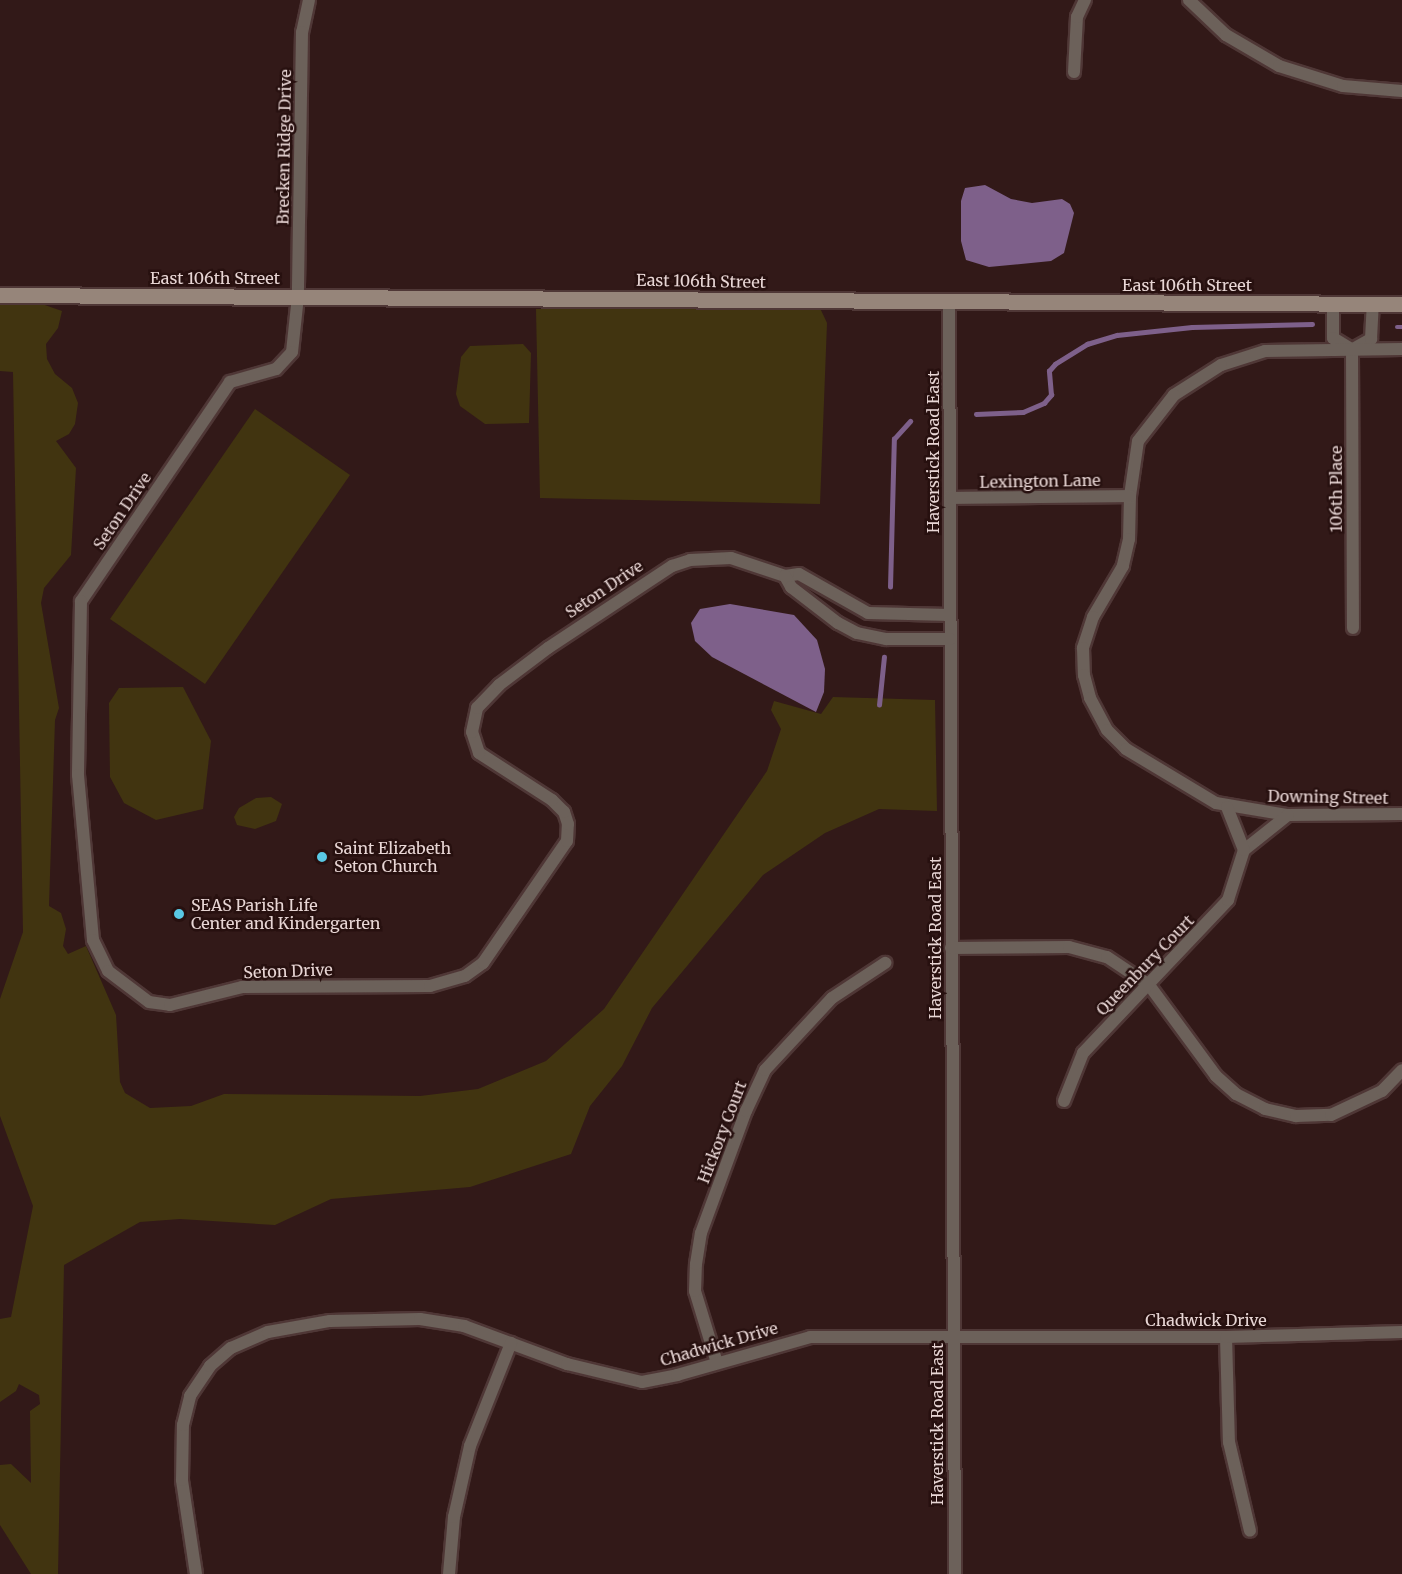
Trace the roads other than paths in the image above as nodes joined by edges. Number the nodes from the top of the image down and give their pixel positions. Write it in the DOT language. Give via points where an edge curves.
graph roads {
  1 [pos="309,0"];
  2 [pos="1085,0"];
  3 [pos="1189,0"];
  4 [pos="1074,72"];
  5 [pos="1402,91"];
  6 [pos="0,295"];
  7 [pos="298,296"];
  8 [pos="949,301"];
  9 [pos="1333,304"];
  10 [pos="1373,304"];
  11 [pos="1402,304"];
  12 [pos="1352,349"];
  13 [pos="1402,349"];
  14 [pos="1130,496"];
  15 [pos="950,498"];
  16 [pos="785,576"];
  17 [pos="950,615"];
  18 [pos="1353,628"];
  19 [pos="950,639"];
  20 [pos="1227,807"];
  21 [pos="1402,814"];
  22 [pos="1288,815"];
  23 [pos="1244,850"];
  24 [pos="951,948"];
  25 [pos="885,963"];
  26 [pos="1149,985"];
  27 [pos="1402,1070"];
  28 [pos="1064,1101"];
  29 [pos="1402,1332"];
  30 [pos="953,1337"];
  31 [pos="1226,1337"];
  32 [pos="511,1343"];
  33 [pos="717,1363"];
  34 [pos="1250,1531"];
  35 [pos="196,1574"];
  36 [pos="449,1574"];
  37 [pos="955,1574"];
  1 -- 7 [label="street, Brecken Ridge Drive" via="302,32"];
  2 -- 4 [label="street" via="1077,17"];
  3 -- 5 [label="street" via="1226,35 1279,66 1343,86"];
  6 -- 7 [label="street, East 106th Street"];
  7 -- 8 [label="street, East 106th Street"];
  7 -- 16 [label="street, Seton Drive" via="295,342 286,359 276,369 230,382 81,601 78,775 93,940 108,971 149,1002 190,1003 242,987 430,986 465,976 483,963 567,841 568,824 564,812 552,800 480,753 472,732 477,708 499,685 548,648 672,566 690,560 731,558"];
  8 -- 9 [label="street, East 106th Street"];
  8 -- 15 [label="street, Haverstick Road East"];
  9 -- 10 [label="street, East 106th Street"];
  9 -- 12 [label="street" via="1333,338"];
  10 -- 11 [label="street, East 106th Street"];
  10 -- 12 [label="street" via="1371,339"];
  12 -- 13 [label="street, Downing Street"];
  12 -- 14 [label="street, Downing Street" via="1265,351 1197,377 1174,395 1138,441"];
  12 -- 18 [label="street, 106th Place"];
  14 -- 15 [label="street, Lexington Lane"];
  14 -- 20 [label="street, Downing Street" via="1129,539 1123,566 1092,617 1083,648 1089,698 1107,729 1126,749"];
  15 -- 17 [label="street, Haverstick Road East"];
  16 -- 17 [label="street, Seton Drive" via="799,574 868,613"];
  16 -- 19 [label="street, Seton Drive" via="791,587 857,633 886,639"];
  17 -- 19 [label="street, Haverstick Road East"];
  19 -- 24 [label="street, Haverstick Road East"];
  20 -- 22 [label="street, Downing Street"];
  20 -- 23 [label="street"];
  21 -- 22 [label="street, Downing Street"];
  22 -- 23 [label="street"];
  23 -- 26 [label="street, Queenbury Court" via="1228,900"];
  24 -- 26 [label="street" via="1069,947 1091,951 1117,962"];
  24 -- 30 [label="street, Haverstick Road East"];
  25 -- 33 [label="street, Hickory Court" via="832,998 765,1070 746,1111 701,1233 696,1264 695,1291"];
  26 -- 27 [label="street" via="1216,1076 1236,1094 1265,1109 1296,1116 1331,1115 1382,1091"];
  26 -- 28 [label="street, Queenbury Court" via="1083,1053"];
  29 -- 31 [label="street, Chadwick Drive"];
  30 -- 31 [label="street, Chadwick Drive"];
  30 -- 33 [label="street, Chadwick Drive" via="810,1337"];
  30 -- 37 [label="street, Haverstick Road East"];
  31 -- 34 [label="street" via="1229,1442"];
  32 -- 33 [label="street, Chadwick Drive" via="601,1375 642,1382"];
  32 -- 35 [label="street, Chadwick Drive" via="464,1326 385,1317 268,1332 231,1348 197,1382 183,1425 182,1480"];
  32 -- 36 [label="street" via="470,1446 454,1517"];
}
